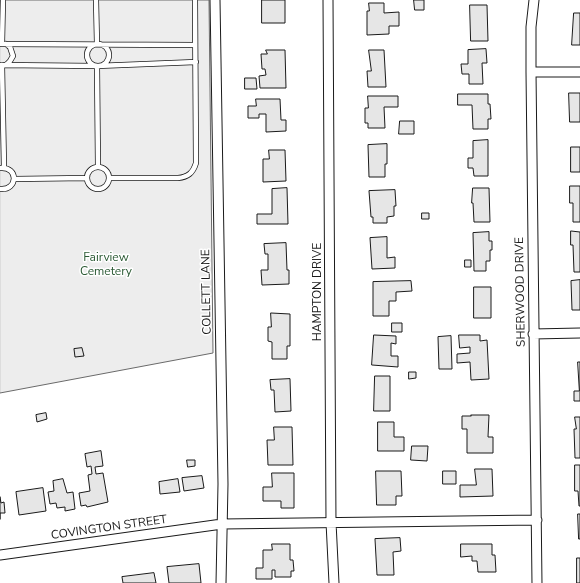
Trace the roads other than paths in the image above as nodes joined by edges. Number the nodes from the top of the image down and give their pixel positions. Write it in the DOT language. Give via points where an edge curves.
graph roads {
  1 [pos="2,0"];
  2 [pos="96,0"];
  3 [pos="195,0"];
  4 [pos="215,0"];
  5 [pos="328,0"];
  6 [pos="534,0"];
  7 [pos="1,44"];
  8 [pos="97,44"];
  9 [pos="196,45"];
  10 [pos="196,62"];
  11 [pos="1,65"];
  12 [pos="97,66"];
  13 [pos="531,72"];
  14 [pos="580,72"];
  15 [pos="98,167"];
  16 [pos="2,168"];
  17 [pos="14,178"];
  18 [pos="87,178"];
  19 [pos="109,178"];
  20 [pos="0,189"];
  21 [pos="580,333"];
  22 [pos="533,334"];
  23 [pos="537,520"];
  24 [pos="332,522"];
  25 [pos="222,524"];
  26 [pos="0,555"];
  27 [pos="221,583"];
  28 [pos="334,583"];
  29 [pos="537,583"];
  1 -- 7 [label="lane"];
  2 -- 8 [label="lane"];
  3 -- 9 [label="lane"];
  4 -- 25 [label="street, COLLETT LANE"];
  5 -- 24 [label="street, HAMPTON DRIVE"];
  6 -- 13 [label="street, SHERWOOD DRIVE"];
  7 -- 8 [label="lane"];
  7 -- 11 [label="lane" via="10,47 13,56 8,64"];
  8 -- 9 [label="lane"];
  8 -- 12 [label="lane" via="90,46 87,53 88,61"];
  8 -- 12 [label="lane" via="105,47 108,55 105,63"];
  9 -- 10 [label="lane"];
  10 -- 12 [label="lane"];
  10 -- 19 [label="lane" via="194,170 185,177 178,178"];
  11 -- 12 [label="lane"];
  11 -- 16 [label="lane"];
  12 -- 15 [label="lane"];
  13 -- 14 [label="street"];
  13 -- 22 [label="street, SHERWOOD DRIVE"];
  15 -- 18 [label="lane" via="90,171"];
  15 -- 19 [label="lane" via="106,170"];
  16 -- 17 [label="lane" via="12,172"];
  17 -- 18 [label="lane"];
  17 -- 20 [label="lane" via="13,184"];
  18 -- 19 [label="lane" via="90,186 99,189 106,187"];
  21 -- 22 [label="street"];
  22 -- 23 [label="street, SHERWOOD DRIVE"];
  23 -- 24 [label="street, COVINGTON STREET"];
  23 -- 29 [label="street, SHERWOOD DRIVE"];
  24 -- 25 [label="street, COVINGTON STREET"];
  24 -- 28 [label="street, HAMPTON DRIVE"];
  25 -- 26 [label="street, COVINGTON STREET"];
  25 -- 27 [label="street, COLLETT LANE"];
}
